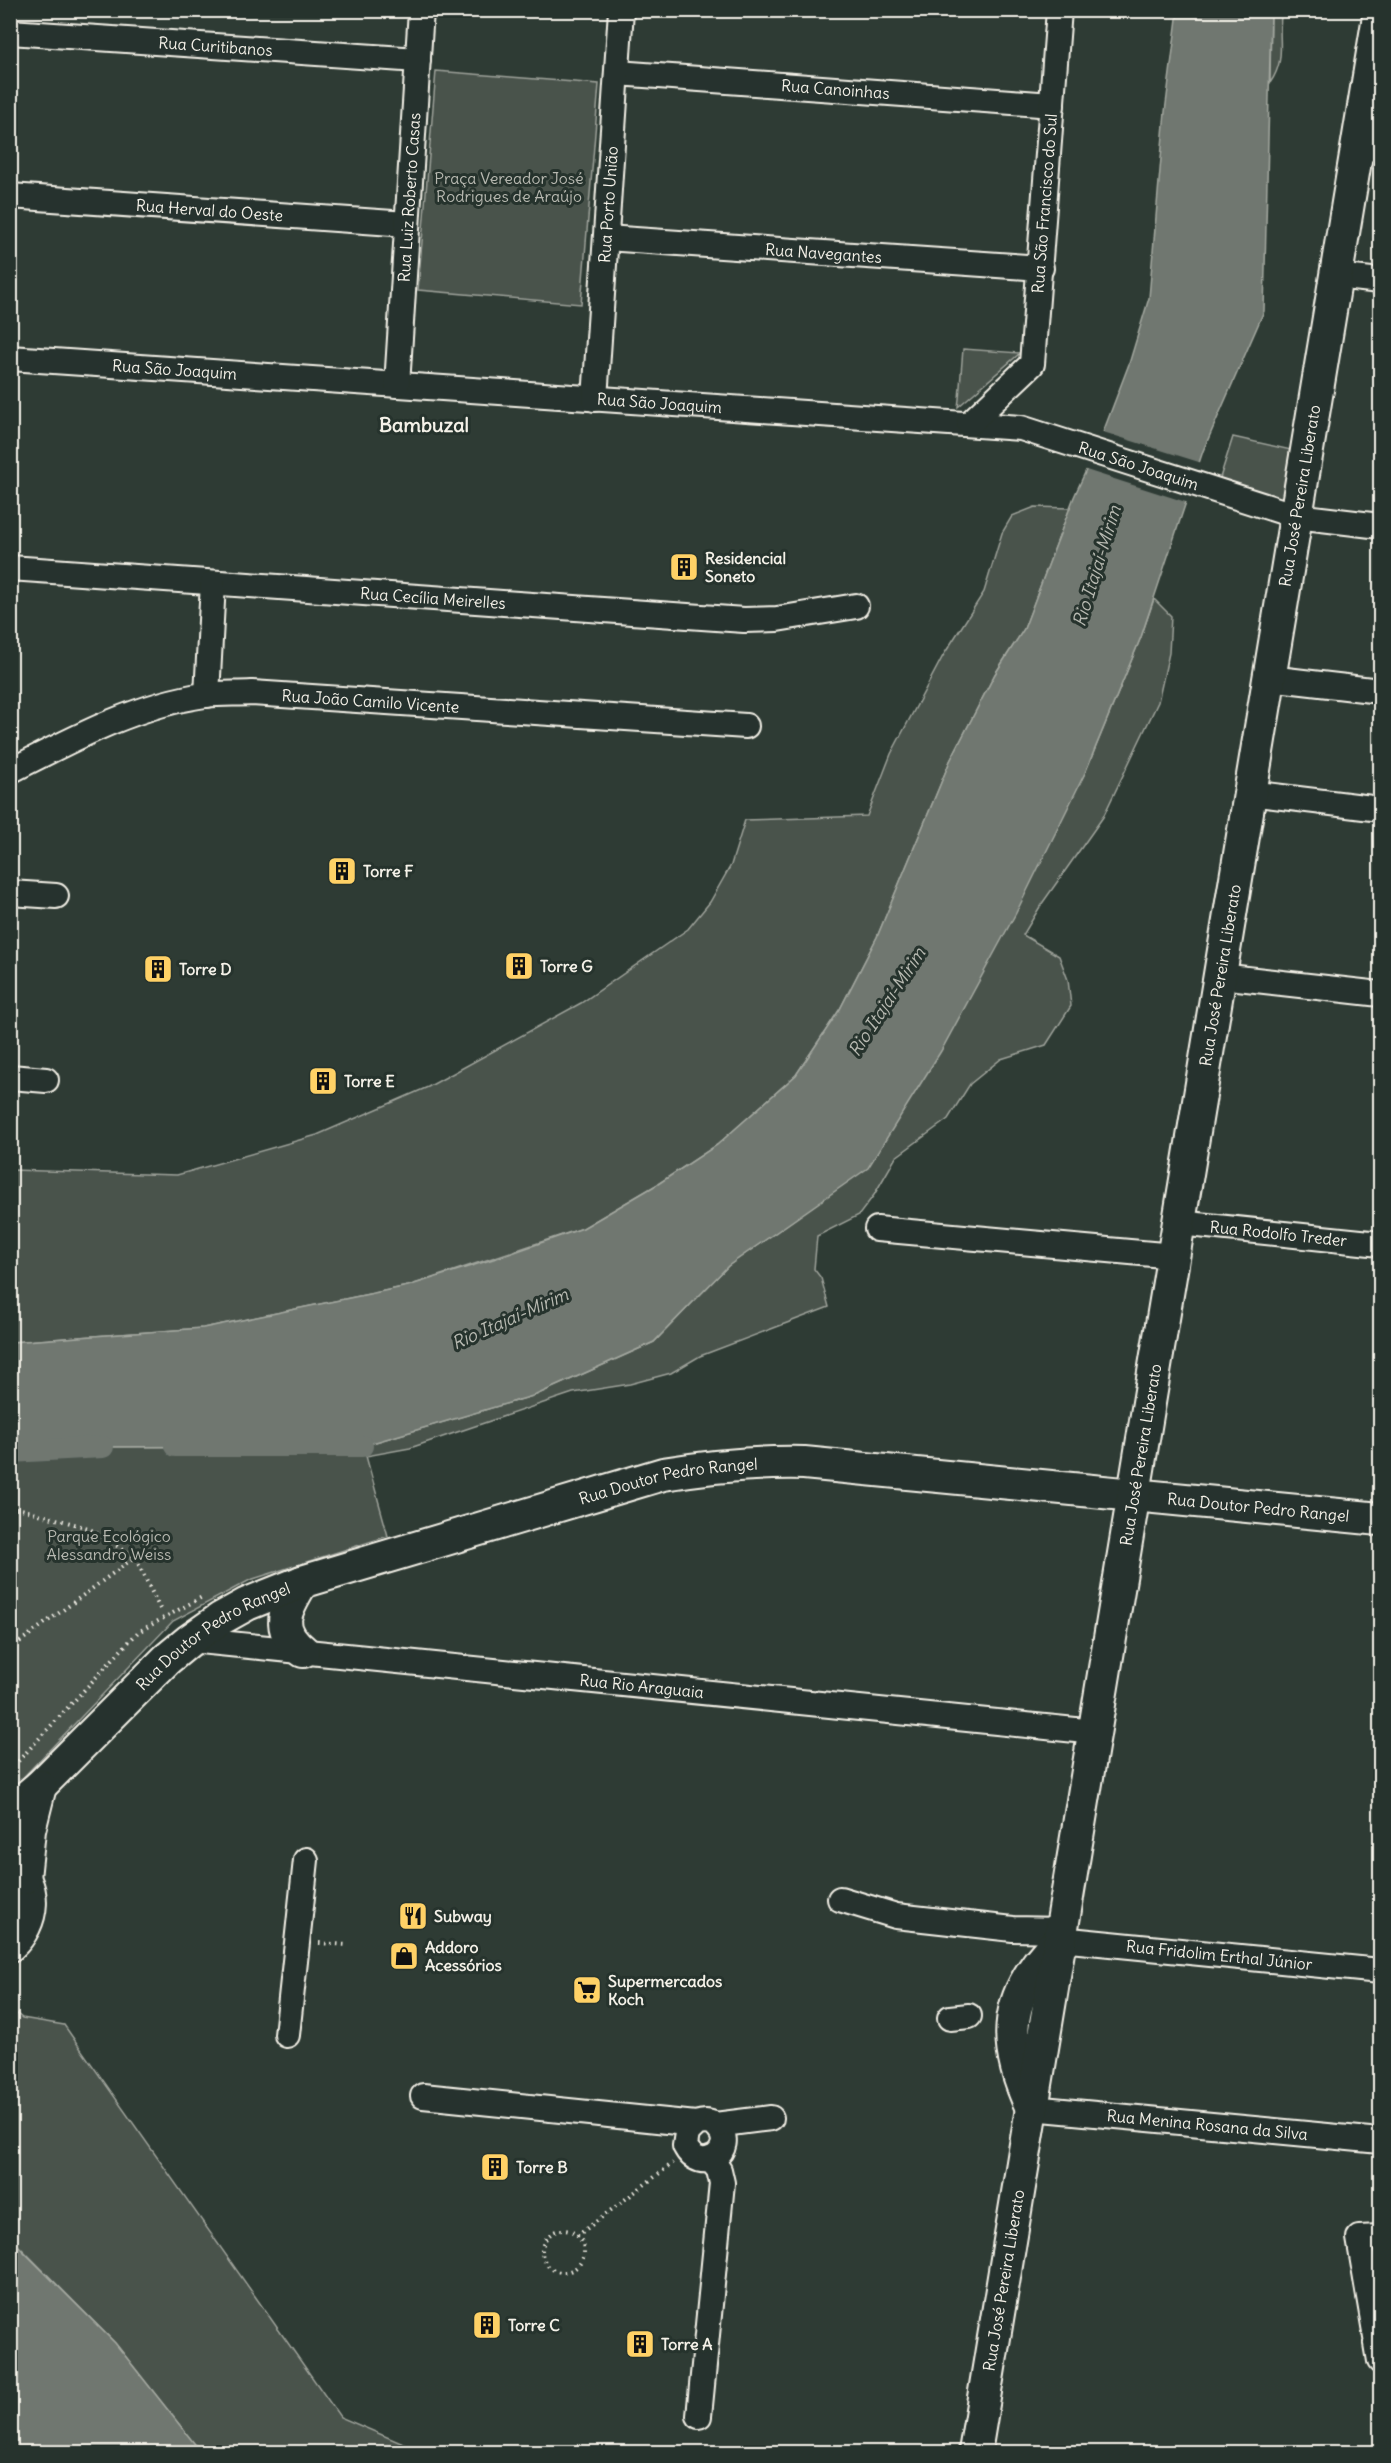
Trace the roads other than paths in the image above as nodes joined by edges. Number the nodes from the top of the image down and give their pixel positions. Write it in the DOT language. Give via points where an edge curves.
graph roads {
  1 [pos="422,10"];
  2 [pos="621,10"];
  3 [pos="1059,10"];
  4 [pos="1380,11"];
  5 [pos="10,32"];
  6 [pos="418,60"];
  7 [pos="617,73"];
  8 [pos="1052,105"];
  9 [pos="1369,148"];
  10 [pos="10,196"];
  11 [pos="407,224"];
  12 [pos="606,238"];
  13 [pos="1041,268"];
  14 [pos="1336,276"];
  15 [pos="1380,281"];
  16 [pos="10,358"];
  17 [pos="397,385"];
  18 [pos="1008,387"];
  19 [pos="595,399"];
  20 [pos="969,424"];
  21 [pos="1009,427"];
  22 [pos="1296,516"];
  23 [pos="1380,526"];
  24 [pos="10,568"];
  25 [pos="213,583"];
  26 [pos="856,606"];
  27 [pos="1269,678"];
  28 [pos="1380,691"];
  29 [pos="207,695"];
  30 [pos="746,726"];
  31 [pos="10,771"];
  32 [pos="1250,793"];
  33 [pos="1380,809"];
  34 [pos="10,893"];
  35 [pos="56,896"];
  36 [pos="1220,976"];
  37 [pos="1380,994"];
  38 [pos="10,1077"];
  39 [pos="46,1080"];
  40 [pos="1179,1224"];
  41 [pos="877,1229"];
  42 [pos="1380,1244"];
  43 [pos="1174,1256"];
  44 [pos="1134,1496"];
  45 [pos="1380,1519"];
  46 [pos="302,1582"];
  47 [pos="190,1640"];
  48 [pos="303,1651"];
  49 [pos="1095,1732"];
  50 [pos="40,1786"];
  51 [pos="10,1811"];
  52 [pos="306,1860"];
  53 [pos="17,1870"];
  54 [pos="840,1899"];
  55 [pos="1061,1935"];
  56 [pos="10,1945"];
  57 [pos="1380,1971"];
  58 [pos="1048,2016"];
  59 [pos="1013,2022"];
  60 [pos="287,2035"];
  61 [pos="1041,2058"];
  62 [pos="423,2096"];
  63 [pos="1032,2108"];
  64 [pos="771,2118"];
  65 [pos="705,2124"];
  66 [pos="1380,2140"];
  67 [pos="711,2159"];
  68 [pos="1380,2237"];
  69 [pos="1380,2361"];
  70 [pos="699,2416"];
  71 [pos="975,2452"];
  1 -- 6 [label="street, Rua Luiz Roberto Casas"];
  2 -- 7 [label="street, Rua Porto União"];
  3 -- 8 [label="street, Rua São Francisco do Sul"];
  4 -- 9 [label="main road, Rua José Pereira Liberato"];
  5 -- 6 [label="street, Rua Curitibanos"];
  6 -- 11 [label="street, Rua Luiz Roberto Casas"];
  7 -- 8 [label="street, Rua Canoinhas"];
  7 -- 12 [label="street, Rua Porto União"];
  8 -- 13 [label="street, Rua São Francisco do Sul"];
  9 -- 14 [label="main road, Rua José Pereira Liberato"];
  10 -- 11 [label="street, Rua Herval do Oeste"];
  11 -- 17 [label="street, Rua Luiz Roberto Casas"];
  12 -- 13 [label="street, Rua Navegantes"];
  12 -- 19 [label="street, Rua Porto União"];
  13 -- 18 [label="street, Rua São Francisco do Sul" via="1032,364"];
  14 -- 15 [label="street"];
  14 -- 22 [label="main road, Rua José Pereira Liberato"];
  16 -- 17 [label="street, Rua São Joaquim"];
  17 -- 19 [label="street, Rua São Joaquim"];
  18 -- 20 [label="street, Rua São Francisco do Sul"];
  18 -- 21 [label="street" via="1001,413 1002,421"];
  19 -- 20 [label="street, Rua São Joaquim"];
  20 -- 21 [label="street, Rua São Joaquim"];
  21 -- 22 [label="street, Rua São Joaquim"];
  22 -- 23 [label="street, Rua São Joaquim"];
  22 -- 27 [label="main road, Rua José Pereira Liberato"];
  24 -- 25 [label="street, Rua Cecília Meirelles"];
  25 -- 26 [label="street, Rua Cecília Meirelles" via="744,620 777,619"];
  25 -- 29 [label="street"];
  27 -- 28 [label="street"];
  27 -- 32 [label="main road, Rua José Pereira Liberato"];
  29 -- 30 [label="street, Rua João Camilo Vicente" via="252,693"];
  29 -- 31 [label="street, Rua João Camilo Vicente" via="128,715"];
  32 -- 33 [label="street"];
  32 -- 36 [label="main road, Rua José Pereira Liberato"];
  34 -- 35 [label="street"];
  36 -- 37 [label="street"];
  36 -- 40 [label="main road, Rua José Pereira Liberato"];
  38 -- 39 [label="street"];
  40 -- 42 [label="street, Rua Rodolfo Treder"];
  40 -- 43 [label="main road, Rua José Pereira Liberato"];
  41 -- 43 [label="street"];
  43 -- 44 [label="main road, Rua José Pereira Liberato"];
  44 -- 45 [label="main road, Rua Doutor Pedro Rangel"];
  44 -- 46 [label="main road, Rua Doutor Pedro Rangel" via="804,1463 715,1465 615,1486"];
  44 -- 49 [label="main road, Rua José Pereira Liberato"];
  46 -- 47 [label="main road, Rua Doutor Pedro Rangel" via="247,1604"];
  46 -- 48 [label="main road" via="286,1608 285,1620 290,1641"];
  47 -- 48 [label="street, Rua Rio Araguaia"];
  47 -- 50 [label="main road, Rua Doutor Pedro Rangel"];
  48 -- 49 [label="street, Rua Rio Araguaia"];
  49 -- 55 [label="main road, Rua José Pereira Liberato"];
  50 -- 51 [label="main road, Rua Doutor Pedro Rangel"];
  50 -- 53 [label="main road"];
  52 -- 60 [label="street"];
  53 -- 56 [label="main road" via="30,1892 31,1908 20,1937"];
  54 -- 55 [label="street, Rua Fridolim Erthal Júnior" via="896,1916"];
  55 -- 57 [label="street, Rua Fridolim Erthal Júnior"];
  55 -- 58 [label="main road, Rua José Pereira Liberato"];
  55 -- 59 [label="main road" via="1028,1976"];
  58 -- 59 [label="main road"];
  58 -- 61 [label="main road, Rua José Pereira Liberato"];
  59 -- 61 [label="main road"];
  59 -- 63 [label="main road" via="1015,2065"];
  61 -- 63 [label="main road, Rua José Pereira Liberato"];
  62 -- 65 [label="street"];
  63 -- 66 [label="street, Rua Menina Rosana da Silva"];
  63 -- 71 [label="main road, Rua José Pereira Liberato"];
  64 -- 65 [label="street"];
  65 -- 67 [label="street" via="722,2135 723,2146"];
  65 -- 67 [label="street" via="690,2127 685,2139 688,2152 698,2160"];
  67 -- 70 [label="street" via="722,2183"];
  68 -- 69 [label="street" via="1359,2238"];
}
